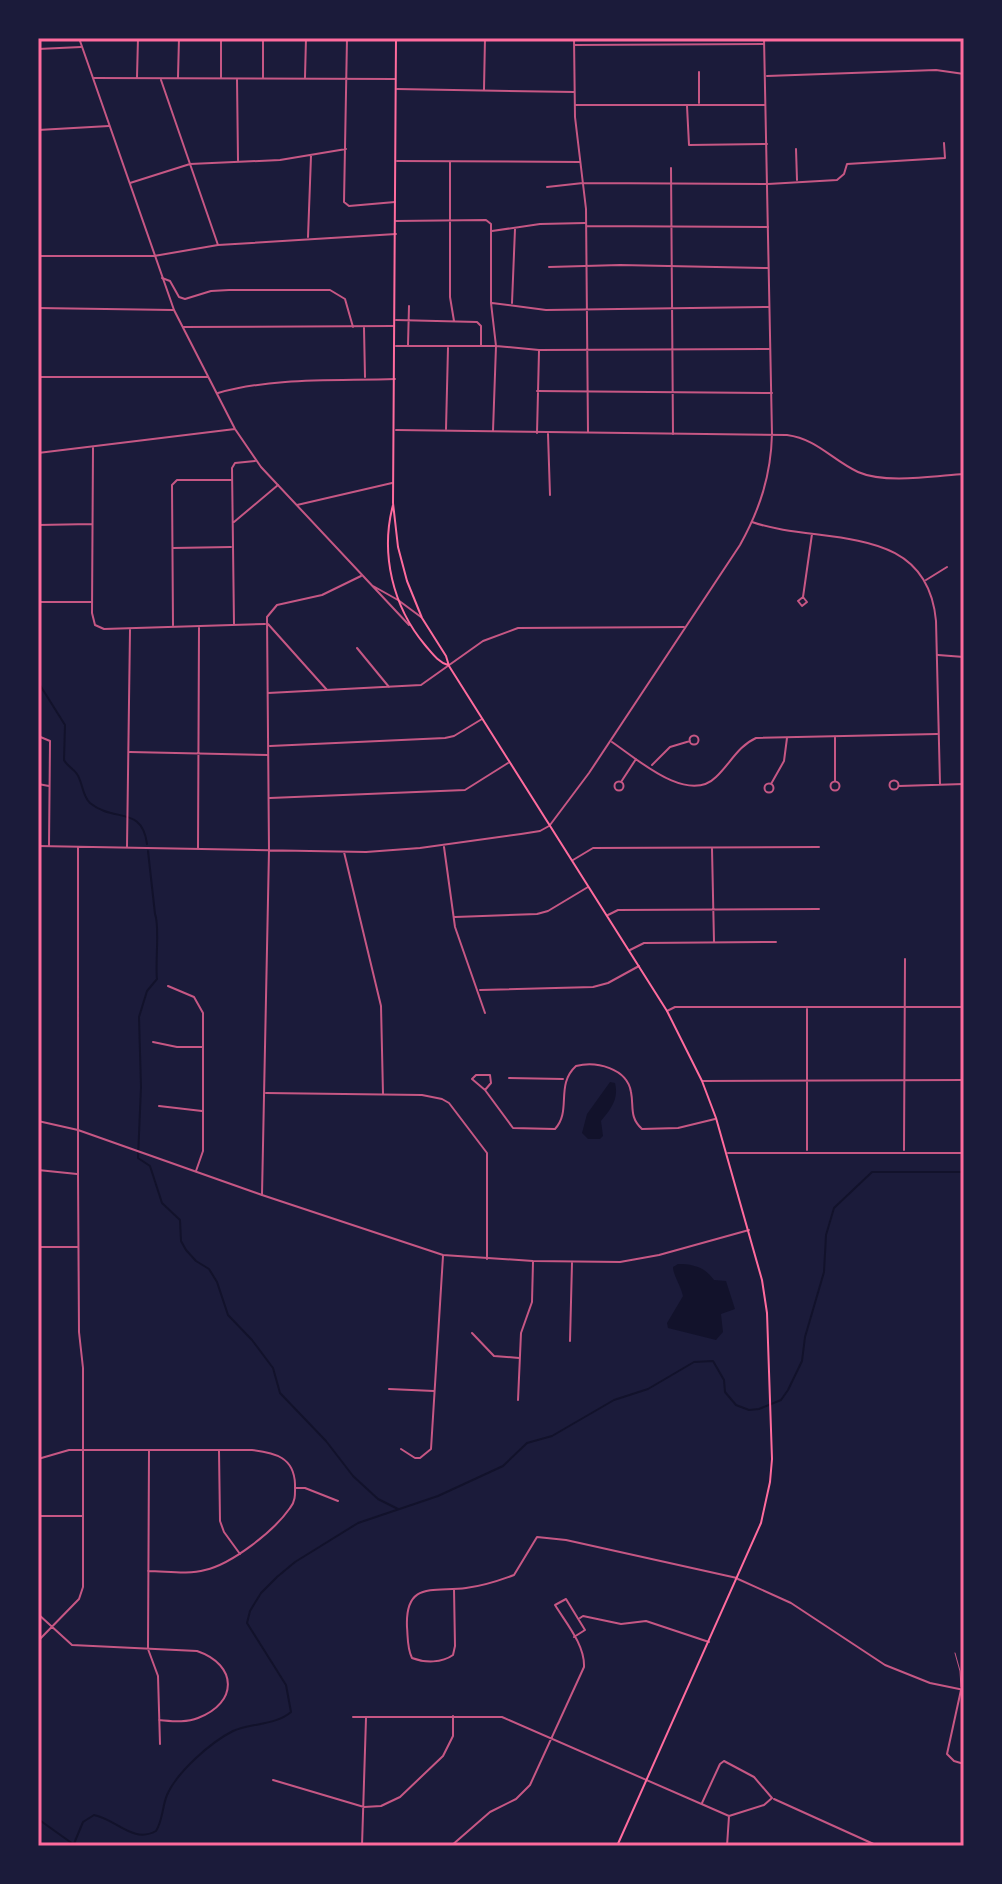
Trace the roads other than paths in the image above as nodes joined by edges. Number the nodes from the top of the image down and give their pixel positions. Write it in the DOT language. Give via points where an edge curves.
graph roads {
  1 [pos="79,38"];
  2 [pos="138,38"];
  3 [pos="179,38"];
  4 [pos="221,38"];
  5 [pos="263,38"];
  6 [pos="306,38"];
  7 [pos="347,38"];
  8 [pos="396,38"];
  9 [pos="485,38"];
  10 [pos="574,38"];
  11 [pos="764,38"];
  12 [pos="764,44"];
  13 [pos="574,45"];
  14 [pos="82,47"];
  15 [pos="38,49"];
  16 [pos="699,72"];
  17 [pos="964,74"];
  18 [pos="766,76"];
  19 [pos="92,78"];
  20 [pos="221,78"];
  21 [pos="237,78"];
  22 [pos="263,78"];
  23 [pos="305,78"];
  24 [pos="347,78"];
  25 [pos="137,79"];
  26 [pos="161,79"];
  27 [pos="178,79"];
  28 [pos="396,79"];
  29 [pos="396,89"];
  30 [pos="484,89"];
  31 [pos="574,92"];
  32 [pos="687,104"];
  33 [pos="699,104"];
  34 [pos="575,105"];
  35 [pos="766,105"];
  36 [pos="109,126"];
  37 [pos="38,130"];
  38 [pos="944,143"];
  39 [pos="767,144"];
  40 [pos="346,149"];
  41 [pos="796,149"];
  42 [pos="311,154"];
  43 [pos="238,160"];
  44 [pos="396,161"];
  45 [pos="451,161"];
  46 [pos="580,162"];
  47 [pos="190,164"];
  48 [pos="671,168"];
  49 [pos="797,182"];
  50 [pos="583,183"];
  51 [pos="129,184"];
  52 [pos="671,184"];
  53 [pos="768,184"];
  54 [pos="547,187"];
  55 [pos="396,202"];
  56 [pos="449,220"];
  57 [pos="396,221"];
  58 [pos="586,224"];
  59 [pos="670,225"];
  60 [pos="768,227"];
  61 [pos="516,228"];
  62 [pos="491,231"];
  63 [pos="396,234"];
  64 [pos="308,238"];
  65 [pos="218,245"];
  66 [pos="38,256"];
  67 [pos="154,256"];
  68 [pos="587,266"];
  69 [pos="549,267"];
  70 [pos="671,267"];
  71 [pos="769,268"];
  72 [pos="162,278"];
  73 [pos="491,303"];
  74 [pos="512,304"];
  75 [pos="409,306"];
  76 [pos="770,307"];
  77 [pos="38,308"];
  78 [pos="672,308"];
  79 [pos="587,309"];
  80 [pos="174,310"];
  81 [pos="395,320"];
  82 [pos="409,320"];
  83 [pos="454,321"];
  84 [pos="395,326"];
  85 [pos="353,327"];
  86 [pos="364,327"];
  87 [pos="182,328"];
  88 [pos="395,346"];
  89 [pos="408,346"];
  90 [pos="481,346"];
  91 [pos="496,346"];
  92 [pos="448,347"];
  93 [pos="770,349"];
  94 [pos="539,350"];
  95 [pos="587,350"];
  96 [pos="672,350"];
  97 [pos="38,377"];
  98 [pos="208,377"];
  99 [pos="395,379"];
  100 [pos="365,380"];
  101 [pos="537,391"];
  102 [pos="588,391"];
  103 [pos="673,392"];
  104 [pos="772,393"];
  105 [pos="217,394"];
  106 [pos="235,429"];
  107 [pos="394,430"];
  108 [pos="446,431"];
  109 [pos="493,432"];
  110 [pos="537,433"];
  111 [pos="548,433"];
  112 [pos="589,433"];
  113 [pos="673,434"];
  114 [pos="772,434"];
  115 [pos="93,447"];
  116 [pos="38,453"];
  117 [pos="256,460"];
  118 [pos="964,474"];
  119 [pos="232,480"];
  120 [pos="393,483"];
  121 [pos="278,485"];
  122 [pos="550,495"];
  123 [pos="393,503"];
  124 [pos="297,505"];
  125 [pos="233,522"];
  126 [pos="752,522"];
  127 [pos="92,524"];
  128 [pos="38,525"];
  129 [pos="813,533"];
  130 [pos="233,547"];
  131 [pos="172,548"];
  132 [pos="947,567"];
  133 [pos="362,575"];
  134 [pos="925,581"];
  135 [pos="372,586"];
  136 [pos="803,597"];
  137 [pos="398,600"];
  138 [pos="38,602"];
  139 [pos="92,602"];
  140 [pos="422,618"];
  141 [pos="267,624"];
  142 [pos="234,625"];
  143 [pos="409,625"];
  144 [pos="199,626"];
  145 [pos="173,627"];
  146 [pos="685,627"];
  147 [pos="130,629"];
  148 [pos="357,648"];
  149 [pos="937,655"];
  150 [pos="964,657"];
  151 [pos="449,666"];
  152 [pos="389,687"];
  153 [pos="327,690"];
  154 [pos="267,693"];
  155 [pos="482,719"];
  156 [pos="938,734"];
  157 [pos="38,736"];
  158 [pos="835,736"];
  159 [pos="787,737"];
  160 [pos="611,741"];
  161 [pos="690,741"];
  162 [pos="269,746"];
  163 [pos="129,752"];
  164 [pos="198,754"];
  165 [pos="269,755"];
  166 [pos="637,758"];
  167 [pos="508,763"];
  168 [pos="651,767"];
  169 [pos="835,781"];
  170 [pos="621,782"];
  171 [pos="38,784"];
  172 [pos="771,784"];
  173 [pos="940,784"];
  174 [pos="964,784"];
  175 [pos="49,786"];
  176 [pos="899,786"];
  177 [pos="268,798"];
  178 [pos="549,826"];
  179 [pos="444,845"];
  180 [pos="38,846"];
  181 [pos="49,846"];
  182 [pos="78,847"];
  183 [pos="127,847"];
  184 [pos="819,847"];
  185 [pos="198,848"];
  186 [pos="712,848"];
  187 [pos="269,850"];
  188 [pos="344,851"];
  189 [pos="572,861"];
  190 [pos="588,887"];
  191 [pos="713,909"];
  192 [pos="819,909"];
  193 [pos="607,915"];
  194 [pos="454,917"];
  195 [pos="776,942"];
  196 [pos="714,943"];
  197 [pos="629,951"];
  198 [pos="905,959"];
  199 [pos="639,966"];
  200 [pos="168,986"];
  201 [pos="479,990"];
  202 [pos="904,1007"];
  203 [pos="964,1007"];
  204 [pos="807,1008"];
  205 [pos="667,1011"];
  206 [pos="485,1013"];
  207 [pos="153,1042"];
  208 [pos="204,1047"];
  209 [pos="509,1078"];
  210 [pos="564,1079"];
  211 [pos="807,1079"];
  212 [pos="904,1080"];
  213 [pos="964,1080"];
  214 [pos="702,1081"];
  215 [pos="485,1090"];
  216 [pos="265,1093"];
  217 [pos="383,1094"];
  218 [pos="159,1106"];
  219 [pos="203,1111"];
  220 [pos="716,1118"];
  221 [pos="38,1121"];
  222 [pos="78,1130"];
  223 [pos="807,1151"];
  224 [pos="904,1152"];
  225 [pos="728,1153"];
  226 [pos="964,1153"];
  227 [pos="38,1170"];
  228 [pos="195,1172"];
  229 [pos="78,1174"];
  230 [pos="262,1195"];
  231 [pos="749,1230"];
  232 [pos="38,1247"];
  233 [pos="79,1247"];
  234 [pos="443,1255"];
  235 [pos="487,1259"];
  236 [pos="533,1261"];
  237 [pos="572,1262"];
  238 [pos="472,1333"];
  239 [pos="570,1341"];
  240 [pos="520,1358"];
  241 [pos="389,1389"];
  242 [pos="435,1391"];
  243 [pos="518,1400"];
  244 [pos="401,1449"];
  245 [pos="84,1450"];
  246 [pos="149,1450"];
  247 [pos="219,1450"];
  248 [pos="38,1459"];
  249 [pos="295,1488"];
  250 [pos="338,1501"];
  251 [pos="38,1516"];
  252 [pos="84,1516"];
  253 [pos="240,1554"];
  254 [pos="148,1571"];
  255 [pos="738,1579"];
  256 [pos="454,1589"];
  257 [pos="38,1614"];
  258 [pos="578,1619"];
  259 [pos="52,1628"];
  260 [pos="574,1637"];
  261 [pos="38,1641"];
  262 [pos="709,1642"];
  263 [pos="148,1649"];
  264 [pos="963,1650"];
  265 [pos="955,1653"];
  266 [pos="964,1656"];
  267 [pos="963,1688"];
  268 [pos="453,1716"];
  269 [pos="353,1717"];
  270 [pos="366,1717"];
  271 [pos="159,1720"];
  272 [pos="553,1739"];
  273 [pos="160,1744"];
  274 [pos="964,1764"];
  275 [pos="273,1780"];
  276 [pos="646,1781"];
  277 [pos="772,1798"];
  278 [pos="701,1804"];
  279 [pos="364,1807"];
  280 [pos="729,1816"];
  281 [pos="362,1846"];
  282 [pos="451,1846"];
  283 [pos="617,1846"];
  284 [pos="727,1846"];
  285 [pos="878,1846"];
  1 -- 14 [label="street"];
  2 -- 25 [label="street"];
  3 -- 27 [label="street"];
  4 -- 20 [label="street"];
  5 -- 22 [label="street"];
  6 -- 23 [label="street"];
  7 -- 24 [label="street"];
  8 -- 28 [label="main road"];
  9 -- 30 [label="street"];
  10 -- 13 [label="street"];
  11 -- 12 [label="street"];
  12 -- 13 [label="street"];
  12 -- 18 [label="street"];
  13 -- 31 [label="street"];
  14 -- 15 [label="street"];
  14 -- 19 [label="street"];
  16 -- 33 [label="street"];
  17 -- 18 [label="street" via="936,70"];
  18 -- 35 [label="street"];
  19 -- 25 [label="street"];
  19 -- 36 [label="street"];
  20 -- 21 [label="street"];
  20 -- 27 [label="street"];
  21 -- 22 [label="street"];
  21 -- 43 [label="street"];
  22 -- 23 [label="street"];
  23 -- 24 [label="street"];
  24 -- 28 [label="street"];
  24 -- 40 [label="street"];
  25 -- 26 [label="street"];
  26 -- 27 [label="street"];
  26 -- 47 [label="street"];
  28 -- 29 [label="main road"];
  29 -- 30 [label="street"];
  29 -- 44 [label="main road"];
  30 -- 31 [label="street"];
  31 -- 34 [label="street"];
  32 -- 33 [label="street"];
  32 -- 34 [label="street"];
  32 -- 39 [label="street" via="689,145"];
  33 -- 35 [label="street"];
  34 -- 46 [label="street"];
  35 -- 39 [label="street"];
  36 -- 37 [label="street"];
  36 -- 51 [label="street"];
  38 -- 49 [label="street" via="945,158 847,164 837,180"];
  39 -- 53 [label="street"];
  40 -- 42 [label="street"];
  40 -- 55 [label="street" via="346,205"];
  41 -- 49 [label="street"];
  42 -- 43 [label="street"];
  42 -- 64 [label="street"];
  43 -- 47 [label="street"];
  44 -- 45 [label="street"];
  44 -- 55 [label="main road"];
  45 -- 46 [label="street"];
  45 -- 56 [label="street"];
  46 -- 50 [label="street"];
  47 -- 51 [label="street"];
  47 -- 65 [label="street"];
  48 -- 52 [label="street"];
  49 -- 53 [label="street"];
  50 -- 52 [label="street"];
  50 -- 54 [label="street"];
  50 -- 58 [label="street"];
  51 -- 67 [label="street"];
  52 -- 53 [label="street"];
  52 -- 59 [label="street"];
  53 -- 60 [label="street"];
  55 -- 57 [label="main road"];
  56 -- 57 [label="street"];
  56 -- 62 [label="street" via="489,222"];
  56 -- 83 [label="street"];
  57 -- 63 [label="main road"];
  58 -- 59 [label="street"];
  58 -- 61 [label="street"];
  58 -- 68 [label="street"];
  59 -- 60 [label="street"];
  59 -- 70 [label="street"];
  60 -- 71 [label="street"];
  61 -- 62 [label="street"];
  61 -- 74 [label="street"];
  62 -- 73 [label="street"];
  63 -- 64 [label="street"];
  63 -- 81 [label="main road"];
  64 -- 65 [label="street"];
  65 -- 67 [label="street"];
  66 -- 67 [label="street"];
  67 -- 72 [label="street"];
  68 -- 69 [label="street"];
  68 -- 70 [label="street"];
  68 -- 79 [label="street"];
  70 -- 71 [label="street"];
  70 -- 78 [label="street"];
  71 -- 76 [label="street"];
  72 -- 80 [label="street"];
  72 -- 85 [label="street" via="185,299 211,291 330,290 345,299"];
  73 -- 74 [label="street"];
  73 -- 91 [label="street"];
  74 -- 79 [label="street"];
  75 -- 82 [label="street"];
  76 -- 78 [label="street"];
  76 -- 93 [label="street"];
  77 -- 80 [label="street"];
  78 -- 79 [label="street"];
  78 -- 96 [label="street"];
  79 -- 95 [label="street"];
  80 -- 87 [label="street"];
  81 -- 82 [label="street"];
  81 -- 84 [label="main road"];
  82 -- 83 [label="street"];
  82 -- 89 [label="street"];
  83 -- 90 [label="street" via="480,324"];
  84 -- 86 [label="street"];
  84 -- 88 [label="main road"];
  85 -- 86 [label="street"];
  85 -- 87 [label="street"];
  86 -- 100 [label="street"];
  87 -- 98 [label="street"];
  88 -- 89 [label="street"];
  88 -- 99 [label="main road"];
  89 -- 92 [label="street"];
  90 -- 91 [label="street"];
  90 -- 92 [label="street"];
  91 -- 94 [label="street"];
  91 -- 109 [label="street"];
  92 -- 108 [label="street"];
  93 -- 96 [label="street"];
  93 -- 104 [label="street"];
  94 -- 95 [label="street"];
  94 -- 101 [label="street"];
  95 -- 96 [label="street"];
  95 -- 102 [label="street"];
  96 -- 103 [label="street"];
  97 -- 98 [label="street"];
  98 -- 105 [label="street"];
  99 -- 100 [label="street"];
  99 -- 107 [label="main road"];
  100 -- 105 [label="street" via="258,385"];
  101 -- 102 [label="street"];
  101 -- 110 [label="street"];
  102 -- 103 [label="street"];
  102 -- 112 [label="street"];
  103 -- 104 [label="street"];
  103 -- 113 [label="street"];
  104 -- 114 [label="street"];
  105 -- 106 [label="street"];
  106 -- 115 [label="street"];
  106 -- 117 [label="street"];
  107 -- 108 [label="street"];
  107 -- 120 [label="main road"];
  108 -- 109 [label="street"];
  109 -- 110 [label="street"];
  110 -- 111 [label="street"];
  111 -- 112 [label="street"];
  111 -- 122 [label="street"];
  112 -- 113 [label="street"];
  113 -- 114 [label="street"];
  114 -- 118 [label="street" via="805,439 869,476"];
  114 -- 126 [label="street" via="769,472"];
  115 -- 116 [label="street"];
  115 -- 127 [label="street"];
  117 -- 119 [label="street" via="234,464"];
  117 -- 121 [label="street"];
  119 -- 125 [label="street"];
  119 -- 131 [label="street" via="174,482"];
  120 -- 123 [label="main road"];
  120 -- 124 [label="street"];
  121 -- 124 [label="street"];
  121 -- 125 [label="street"];
  123 -- 137 [label="main road" via="390,567"];
  123 -- 140 [label="main road" via="402,564"];
  124 -- 133 [label="street"];
  125 -- 130 [label="street"];
  126 -- 129 [label="street"];
  126 -- 146 [label="street"];
  127 -- 128 [label="street"];
  127 -- 139 [label="street"];
  129 -- 134 [label="street" via="882,546 904,558"];
  129 -- 136 [label="street"];
  130 -- 131 [label="street"];
  130 -- 142 [label="street"];
  131 -- 145 [label="street"];
  132 -- 134 [label="street"];
  133 -- 135 [label="street"];
  133 -- 141 [label="street" via="322,595 277,605"];
  134 -- 149 [label="street" via="935,612"];
  135 -- 137 [label="street"];
  135 -- 143 [label="street"];
  137 -- 140 [label="street"];
  137 -- 143 [label="main road"];
  138 -- 139 [label="street"];
  139 -- 147 [label="street" via="93,622 102,629"];
  140 -- 151 [label="main road"];
  141 -- 142 [label="street"];
  141 -- 153 [label="street"];
  141 -- 154 [label="street"];
  142 -- 144 [label="street"];
  143 -- 151 [label="main road"];
  144 -- 145 [label="street"];
  144 -- 164 [label="street"];
  145 -- 147 [label="street"];
  146 -- 151 [label="street" via="518,628 483,641"];
  146 -- 160 [label="street"];
  147 -- 163 [label="street"];
  148 -- 152 [label="street"];
  149 -- 150 [label="street"];
  149 -- 156 [label="street"];
  151 -- 152 [label="street" via="421,685"];
  151 -- 155 [label="main road"];
  152 -- 153 [label="street"];
  153 -- 154 [label="street"];
  154 -- 162 [label="street"];
  155 -- 162 [label="street" via="445,738"];
  155 -- 167 [label="main road"];
  156 -- 158 [label="street"];
  156 -- 173 [label="street"];
  157 -- 175 [label="street" via="50,741"];
  158 -- 159 [label="street"];
  158 -- 169 [label="street"];
  159 -- 168 [label="street" via="750,741 716,777 696,787 674,783"];
  159 -- 172 [label="street" via="784,761"];
  160 -- 166 [label="street"];
  160 -- 178 [label="street"];
  161 -- 168 [label="street" via="670,747"];
  162 -- 165 [label="street"];
  163 -- 164 [label="street"];
  163 -- 183 [label="street"];
  164 -- 165 [label="street"];
  164 -- 185 [label="street"];
  165 -- 177 [label="street"];
  166 -- 168 [label="street"];
  166 -- 170 [label="street"];
  167 -- 177 [label="street" via="465,790"];
  167 -- 178 [label="main road"];
  171 -- 175 [label="street"];
  173 -- 174 [label="street"];
  173 -- 176 [label="street"];
  175 -- 181 [label="street"];
  177 -- 187 [label="street"];
  178 -- 179 [label="street"];
  178 -- 189 [label="main road"];
  179 -- 188 [label="street"];
  179 -- 194 [label="street"];
  180 -- 181 [label="street"];
  181 -- 182 [label="street"];
  182 -- 183 [label="street"];
  182 -- 222 [label="street"];
  183 -- 185 [label="street"];
  184 -- 186 [label="street"];
  185 -- 187 [label="street"];
  186 -- 189 [label="street" via="593,848"];
  186 -- 191 [label="street"];
  187 -- 188 [label="street"];
  187 -- 216 [label="street"];
  188 -- 217 [label="street" via="381,1006"];
  189 -- 190 [label="main road"];
  190 -- 193 [label="main road"];
  190 -- 194 [label="street" via="537,914"];
  191 -- 192 [label="street"];
  191 -- 193 [label="street" via="618,910"];
  191 -- 196 [label="street"];
  193 -- 197 [label="main road"];
  194 -- 201 [label="street"];
  195 -- 196 [label="street"];
  196 -- 197 [label="street" via="644,943"];
  197 -- 199 [label="main road"];
  198 -- 202 [label="street"];
  199 -- 201 [label="street" via="593,987"];
  199 -- 205 [label="main road"];
  200 -- 208 [label="street" via="198,1002"];
  201 -- 206 [label="street"];
  202 -- 203 [label="street"];
  202 -- 204 [label="street"];
  202 -- 212 [label="street"];
  204 -- 205 [label="street"];
  204 -- 211 [label="street"];
  205 -- 214 [label="main road"];
  207 -- 208 [label="street"];
  208 -- 219 [label="street"];
  209 -- 210 [label="street"];
  210 -- 215 [label="street" via="561,1120 555,1129 513,1128"];
  210 -- 220 [label="street" via="582,1064 615,1071 630,1087 635,1121 646,1130"];
  211 -- 212 [label="street"];
  211 -- 214 [label="street"];
  211 -- 223 [label="street"];
  212 -- 213 [label="street"];
  212 -- 224 [label="street"];
  214 -- 220 [label="main road"];
  215 -- 215 [label="street" via="490,1075 473,1076 473,1082"];
  216 -- 217 [label="street"];
  216 -- 230 [label="street"];
  217 -- 235 [label="street" via="442,1099 480,1141 488,1161"];
  218 -- 219 [label="street"];
  219 -- 228 [label="street" via="203,1151"];
  220 -- 225 [label="main road"];
  221 -- 222 [label="street"];
  222 -- 228 [label="street"];
  222 -- 229 [label="street"];
  223 -- 224 [label="street"];
  223 -- 225 [label="street"];
  224 -- 226 [label="street"];
  225 -- 231 [label="main road"];
  227 -- 229 [label="street"];
  228 -- 230 [label="street"];
  229 -- 233 [label="street"];
  230 -- 234 [label="street"];
  231 -- 237 [label="street" via="639,1259"];
  231 -- 255 [label="main road" via="765,1294 771,1465 758,1534"];
  232 -- 233 [label="street"];
  233 -- 245 [label="street"];
  234 -- 235 [label="street"];
  234 -- 242 [label="street"];
  235 -- 236 [label="street"];
  236 -- 237 [label="street"];
  236 -- 240 [label="street" via="532,1302 521,1327"];
  237 -- 239 [label="street"];
  238 -- 240 [label="street" via="494,1356"];
  240 -- 243 [label="street"];
  241 -- 242 [label="street"];
  242 -- 244 [label="street" via="428,1454 415,1458"];
  245 -- 246 [label="street"];
  245 -- 248 [label="street" via="63,1450"];
  245 -- 252 [label="street"];
  246 -- 247 [label="street"];
  246 -- 254 [label="street"];
  247 -- 249 [label="street" via="282,1457 293,1468"];
  247 -- 253 [label="street" via="220,1521"];
  249 -- 250 [label="street"];
  249 -- 253 [label="street" via="290,1509"];
  251 -- 252 [label="street"];
  252 -- 259 [label="street" via="82,1593"];
  253 -- 254 [label="street" via="205,1570"];
  254 -- 263 [label="street"];
  255 -- 256 [label="street" via="537,1537 514,1575"];
  255 -- 262 [label="main road"];
  255 -- 267 [label="street" via="791,1603 885,1665 921,1680"];
  256 -- 256 [label="street" via="423,1590 408,1605 412,1658 446,1660 453,1655"];
  257 -- 259 [label="street"];
  258 -- 260 [label="street" via="585,1630"];
  258 -- 260 [label="street" via="566,1599 555,1605"];
  258 -- 262 [label="street" via="646,1621"];
  259 -- 261 [label="street"];
  259 -- 263 [label="street" via="72,1645"];
  260 -- 272 [label="street" via="584,1667"];
  262 -- 276 [label="main road"];
  263 -- 271 [label="street" via="158,1676"];
  263 -- 271 [label="street" via="206,1654 229,1681 226,1695 203,1715"];
  264 -- 266 [label="lane"];
  265 -- 267 [label="lane"];
  267 -- 274 [label="street" via="947,1754"];
  268 -- 270 [label="street"];
  268 -- 272 [label="street" via="502,1717"];
  268 -- 279 [label="street" via="453,1736 443,1756 400,1797"];
  269 -- 270 [label="street"];
  270 -- 279 [label="street"];
  271 -- 273 [label="street"];
  272 -- 276 [label="street"];
  272 -- 282 [label="street" via="524,1792 490,1812"];
  275 -- 279 [label="street"];
  276 -- 278 [label="street"];
  276 -- 283 [label="main road"];
  277 -- 278 [label="street" via="754,1777 724,1761"];
  277 -- 280 [label="street"];
  277 -- 285 [label="street"];
  278 -- 280 [label="street"];
  279 -- 281 [label="street"];
  280 -- 284 [label="street"];
}
